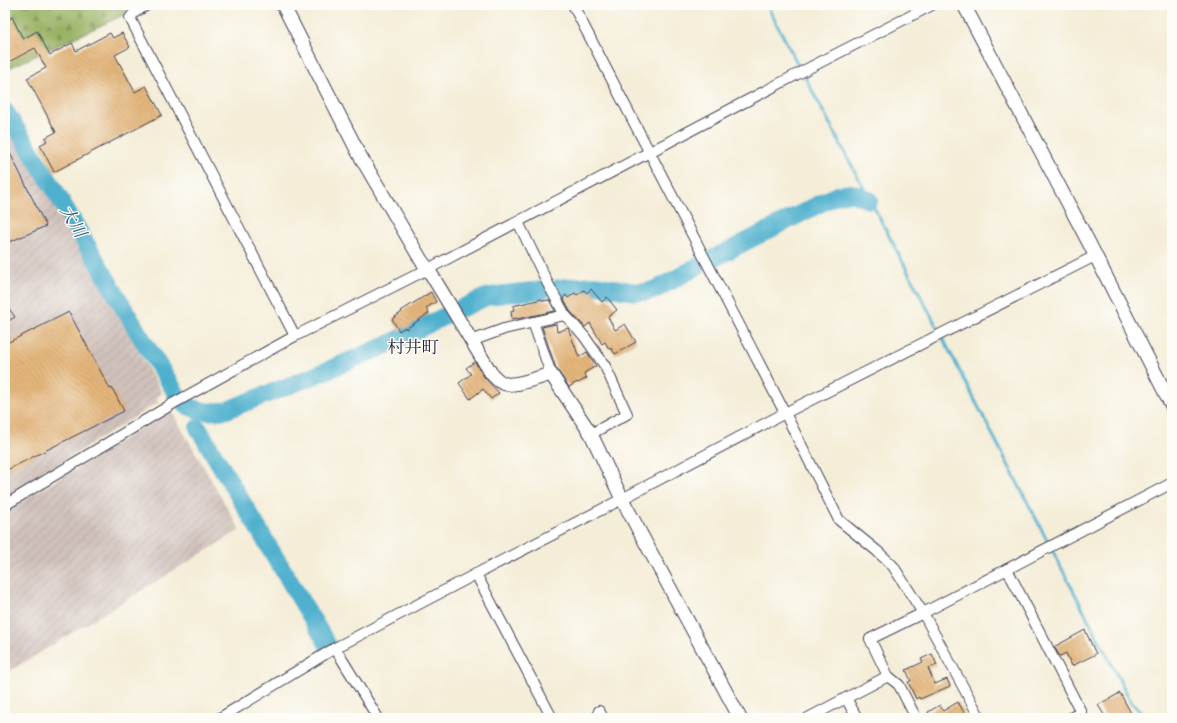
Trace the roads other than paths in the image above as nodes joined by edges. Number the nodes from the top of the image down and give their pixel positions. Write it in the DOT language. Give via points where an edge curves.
graph roads {
  1 [pos="147,5"];
  2 [pos="283,5"];
  3 [pos="573,5"];
  4 [pos="932,5"];
  5 [pos="964,5"];
  6 [pos="133,8"];
  7 [pos="649,152"];
  8 [pos="518,222"];
  9 [pos="1095,256"];
  10 [pos="428,269"];
  11 [pos="565,315"];
  12 [pos="533,322"];
  13 [pos="295,336"];
  14 [pos="471,341"];
  15 [pos="551,374"];
  16 [pos="1172,406"];
  17 [pos="784,413"];
  18 [pos="591,434"];
  19 [pos="1172,483"];
  20 [pos="622,499"];
  21 [pos="5,504"];
  22 [pos="1007,569"];
  23 [pos="476,574"];
  24 [pos="923,613"];
  25 [pos="335,648"];
  26 [pos="888,676"];
  27 [pos="846,698"];
  28 [pos="1083,715"];
  29 [pos="220,718"];
  30 [pos="378,718"];
  31 [pos="552,718"];
  32 [pos="740,718"];
  33 [pos="808,718"];
  34 [pos="857,718"];
  35 [pos="916,718"];
  36 [pos="980,718"];
  37 [pos="1071,718"];
  1 -- 6 [label="street"];
  2 -- 10 [label="street" via="359,154"];
  3 -- 7 [label="street"];
  4 -- 7 [label="street"];
  5 -- 9 [label="street"];
  6 -- 13 [label="street" via="130,18"];
  7 -- 8 [label="street"];
  7 -- 17 [label="street"];
  8 -- 10 [label="street"];
  8 -- 11 [label="street"];
  9 -- 16 [label="street"];
  9 -- 17 [label="street"];
  10 -- 13 [label="street"];
  10 -- 14 [label="street"];
  11 -- 12 [label="street"];
  11 -- 18 [label="street" via="605,366 627,414"];
  12 -- 14 [label="street"];
  12 -- 15 [label="street"];
  13 -- 21 [label="street" via="174,403"];
  14 -- 15 [label="street" via="491,373 506,384"];
  15 -- 18 [label="street"];
  17 -- 20 [label="street"];
  17 -- 24 [label="street" via="839,520 893,566"];
  18 -- 20 [label="street"];
  19 -- 22 [label="street"];
  20 -- 23 [label="street"];
  20 -- 32 [label="street"];
  22 -- 24 [label="street"];
  22 -- 28 [label="street"];
  23 -- 25 [label="street"];
  23 -- 31 [label="street"];
  24 -- 26 [label="street" via="870,639"];
  24 -- 36 [label="street"];
  25 -- 29 [label="street"];
  25 -- 30 [label="street"];
  26 -- 27 [label="street"];
  26 -- 35 [label="street" via="899,685"];
  27 -- 33 [label="street"];
  27 -- 34 [label="street"];
  28 -- 37 [label="street"];
}
